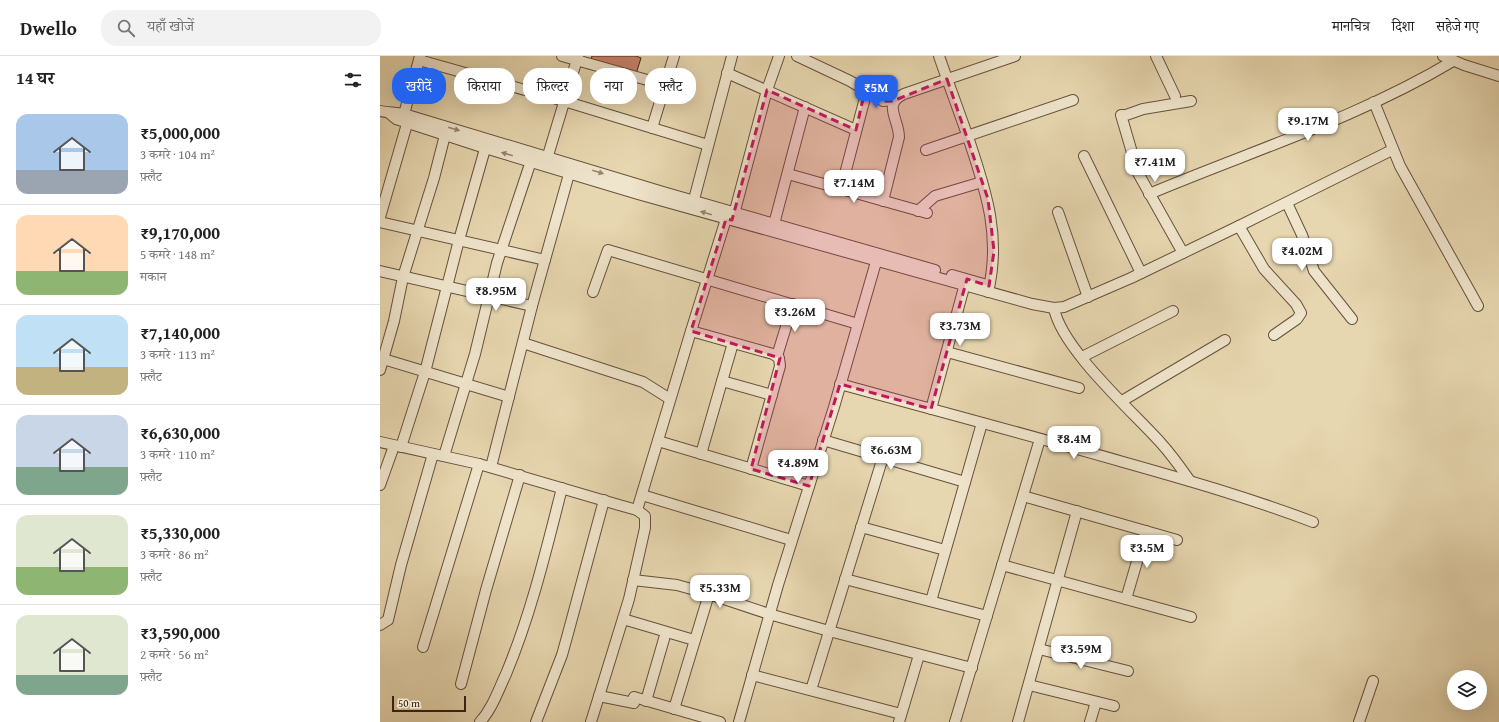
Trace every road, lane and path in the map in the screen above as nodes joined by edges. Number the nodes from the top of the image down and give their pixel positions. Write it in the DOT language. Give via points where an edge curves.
graph roads {
  1 [pos="562,56"];
  2 [pos="674,56"];
  3 [pos="732,56"];
  4 [pos="779,56"];
  5 [pos="797,56"];
  6 [pos="938,56"];
  7 [pos="1015,56"];
  8 [pos="1156,56"];
  9 [pos="1443,56"];
  10 [pos="420,58"];
  11 [pos="577,58"];
  12 [pos="1453,61"];
  13 [pos="574,68"];
  14 [pos="670,68"];
  15 [pos="727,73"];
  16 [pos="1499,76"];
  17 [pos="645,79"];
  18 [pos="947,79"];
  19 [pos="523,89"];
  20 [pos="767,90"];
  21 [pos="865,90"];
  22 [pos="1175,96"];
  23 [pos="894,100"];
  24 [pos="1073,100"];
  25 [pos="1191,101"];
  26 [pos="1374,102"];
  27 [pos="563,104"];
  28 [pos="574,104"];
  29 [pos="659,104"];
  30 [pos="805,107"];
  31 [pos="385,112"];
  32 [pos="407,118"];
  33 [pos="652,128"];
  34 [pos="856,130"];
  35 [pos="445,135"];
  36 [pos="967,136"];
  37 [pos="487,143"];
  38 [pos="708,145"];
  39 [pos="926,150"];
  40 [pos="1392,150"];
  41 [pos="1084,156"];
  42 [pos="531,161"];
  43 [pos="546,161"];
  44 [pos="571,169"];
  45 [pos="788,174"];
  46 [pos="982,182"];
  47 [pos="841,189"];
  48 [pos="1149,194"];
  49 [pos="883,201"];
  50 [pos="1287,203"];
  51 [pos="693,205"];
  52 [pos="1058,212"];
  53 [pos="380,217"];
  54 [pos="731,217"];
  55 [pos="380,222"];
  56 [pos="774,224"];
  57 [pos="1239,226"];
  58 [pos="417,231"];
  59 [pos="459,240"];
  60 [pos="501,250"];
  61 [pos="1183,253"];
  62 [pos="878,257"];
  63 [pos="545,260"];
  64 [pos="380,271"];
  65 [pos="1141,273"];
  66 [pos="403,277"];
  67 [pos="707,280"];
  68 [pos="966,282"];
  69 [pos="447,287"];
  70 [pos="989,289"];
  71 [pos="593,292"];
  72 [pos="488,296"];
  73 [pos="1088,297"];
  74 [pos="793,304"];
  75 [pos="1068,305"];
  76 [pos="532,306"];
  77 [pos="1478,306"];
  78 [pos="1054,308"];
  79 [pos="1173,311"];
  80 [pos="1352,319"];
  81 [pos="858,324"];
  82 [pos="691,331"];
  83 [pos="1274,335"];
  84 [pos="1225,340"];
  85 [pos="523,343"];
  86 [pos="733,343"];
  87 [pos="947,352"];
  88 [pos="776,356"];
  89 [pos="1082,357"];
  90 [pos="382,358"];
  91 [pos="380,370"];
  92 [pos="425,372"];
  93 [pos="722,381"];
  94 [pos="467,384"];
  95 [pos="840,384"];
  96 [pos="1079,388"];
  97 [pos="772,395"];
  98 [pos="509,397"];
  99 [pos="670,399"];
  100 [pos="1122,401"];
  101 [pos="931,409"];
  102 [pos="982,423"];
  103 [pos="1040,439"];
  104 [pos="823,440"];
  105 [pos="658,441"];
  106 [pos="380,442"];
  107 [pos="398,447"];
  108 [pos="701,454"];
  109 [pos="438,455"];
  110 [pos="883,457"];
  111 [pos="479,464"];
  112 [pos="491,467"];
  113 [pos="750,468"];
  114 [pos="520,475"];
  115 [pos="1190,481"];
  116 [pos="965,482"];
  117 [pos="380,485"];
  118 [pos="809,486"];
  119 [pos="562,488"];
  120 [pos="642,495"];
  121 [pos="1023,496"];
  122 [pos="604,500"];
  123 [pos="637,510"];
  124 [pos="1077,511"];
  125 [pos="1313,522"];
  126 [pos="862,527"];
  127 [pos="1146,531"];
  128 [pos="791,540"];
  129 [pos="1177,540"];
  130 [pos="945,550"];
  131 [pos="1002,565"];
  132 [pos="845,579"];
  133 [pos="633,580"];
  134 [pos="1058,580"];
  135 [pos="709,594"];
  136 [pos="1126,599"];
  137 [pos="931,601"];
  138 [pos="769,614"];
  139 [pos="987,616"];
  140 [pos="1191,617"];
  141 [pos="623,619"];
  142 [pos="380,626"];
  143 [pos="829,631"];
  144 [pos="666,632"];
  145 [pos="694,640"];
  146 [pos="423,647"];
  147 [pos="1039,649"];
  148 [pos="919,654"];
  149 [pos="972,668"];
  150 [pos="1128,671"];
  151 [pos="752,674"];
  152 [pos="1373,681"];
  153 [pos="461,684"];
  154 [pos="1028,685"];
  155 [pos="811,690"];
  156 [pos="599,696"];
  157 [pos="646,701"];
  158 [pos="1096,702"];
  159 [pos="1114,706"];
  160 [pos="674,709"];
  161 [pos="900,718"];
  162 [pos="480,722"];
  163 [pos="536,722"];
  164 [pos="591,722"];
  165 [pos="720,722"];
  166 [pos="739,722"];
  167 [pos="955,722"];
  168 [pos="1018,722"];
  169 [pos="1090,722"];
  170 [pos="1359,722"];
  1 -- 11 [label="street"];
  2 -- 14 [label="street"];
  3 -- 15 [label="street"];
  4 -- 20 [label="street"];
  5 -- 21 [label="street"];
  6 -- 18 [label="street"];
  7 -- 18 [label="street"];
  8 -- 22 [label="street"];
  9 -- 12 [label="street"];
  10 -- 19 [label="street"];
  10 -- 32 [label="street"];
  11 -- 13 [label="street"];
  11 -- 17 [label="street"];
  12 -- 16 [label="street"];
  12 -- 26 [label="street"];
  15 -- 20 [label="street"];
  15 -- 38 [label="street"];
  18 -- 23 [label="street"];
  18 -- 36 [label="street"];
  20 -- 30 [label="street"];
  20 -- 54 [label="street"];
  21 -- 23 [label="street" via="883,101"];
  21 -- 34 [label="street"];
  23 -- 49 [label="street" via="892,105 899,137"];
  24 -- 36 [label="street"];
  25 -- 48 [label="street" via="1121,115 1138,173"];
  26 -- 40 [label="street"];
  26 -- 48 [label="street" via="1333,121"];
  27 -- 43 [label="street"];
  28 -- 33 [label="street"];
  29 -- 33 [label="street"];
  30 -- 34 [label="street"];
  30 -- 45 [label="street"];
  31 -- 32 [label="street" via="397,112"];
  32 -- 35 [label="street"];
  32 -- 37 [label="street, one-way"];
  32 -- 53 [label="street"];
  33 -- 38 [label="street"];
  34 -- 47 [label="street"];
  35 -- 37 [label="street"];
  35 -- 58 [label="street"];
  36 -- 39 [label="street"];
  36 -- 46 [label="street"];
  42 -- 37 [label="street, one-way"];
  37 -- 43 [label="street"];
  37 -- 59 [label="street"];
  38 -- 51 [label="street"];
  40 -- 50 [label="street"];
  40 -- 77 [label="street"];
  41 -- 65 [label="street"];
  42 -- 43 [label="street"];
  42 -- 60 [label="street"];
  43 -- 44 [label="street"];
  44 -- 51 [label="street"];
  44 -- 63 [label="street"];
  45 -- 47 [label="street"];
  45 -- 56 [label="street"];
  46 -- 49 [label="street" via="935,196 922,212"];
  46 -- 70 [label="street" via="991,216 994,243"];
  47 -- 49 [label="street"];
  48 -- 61 [label="street"];
  50 -- 57 [label="street"];
  50 -- 80 [label="street" via="1302,235 1314,271"];
  51 -- 54 [label="street"];
  52 -- 73 [label="street"];
  54 -- 56 [label="street"];
  54 -- 62 [label="street"];
  54 -- 67 [label="street"];
  55 -- 58 [label="street"];
  56 -- 62 [label="street"];
  57 -- 61 [label="street"];
  57 -- 83 [label="street" via="1264,269 1301,313"];
  58 -- 59 [label="street"];
  58 -- 66 [label="street"];
  59 -- 60 [label="street"];
  59 -- 69 [label="street"];
  60 -- 63 [label="street"];
  60 -- 72 [label="street"];
  61 -- 65 [label="street"];
  62 -- 68 [label="street"];
  62 -- 81 [label="street"];
  63 -- 76 [label="street"];
  64 -- 66 [label="street"];
  65 -- 73 [label="street"];
  66 -- 69 [label="street"];
  66 -- 90 [label="street" via="394,321"];
  67 -- 71 [label="street" via="608,250"];
  67 -- 74 [label="street"];
  67 -- 82 [label="street"];
  68 -- 70 [label="street"];
  68 -- 87 [label="street"];
  69 -- 72 [label="street"];
  69 -- 92 [label="street"];
  70 -- 75 [label="street"];
  70 -- 78 [label="street" via="1032,304"];
  72 -- 76 [label="street"];
  72 -- 94 [label="street"];
  73 -- 75 [label="street"];
  74 -- 81 [label="street"];
  74 -- 88 [label="street"];
  75 -- 78 [label="street"];
  76 -- 85 [label="street"];
  78 -- 89 [label="street" via="1060,327"];
  79 -- 89 [label="street"];
  81 -- 95 [label="street"];
  82 -- 86 [label="street"];
  82 -- 99 [label="street"];
  84 -- 100 [label="street"];
  85 -- 98 [label="street"];
  85 -- 99 [label="street" via="643,382"];
  86 -- 88 [label="street"];
  86 -- 93 [label="street"];
  87 -- 96 [label="street"];
  87 -- 101 [label="street"];
  88 -- 97 [label="street" via="779,358 780,366"];
  89 -- 100 [label="street"];
  90 -- 91 [label="street"];
  90 -- 92 [label="street"];
  92 -- 94 [label="street"];
  92 -- 107 [label="street"];
  93 -- 97 [label="street"];
  93 -- 108 [label="street"];
  94 -- 98 [label="street"];
  94 -- 109 [label="street"];
  95 -- 101 [label="street"];
  95 -- 104 [label="street"];
  97 -- 113 [label="street"];
  98 -- 112 [label="street"];
  99 -- 105 [label="street"];
  100 -- 115 [label="street" via="1169,452"];
  101 -- 102 [label="street"];
  102 -- 103 [label="street"];
  102 -- 116 [label="street"];
  103 -- 115 [label="street"];
  103 -- 121 [label="street"];
  104 -- 110 [label="street"];
  104 -- 118 [label="street"];
  105 -- 108 [label="street"];
  105 -- 120 [label="street"];
  106 -- 107 [label="street"];
  107 -- 109 [label="street"];
  107 -- 117 [label="street"];
  108 -- 113 [label="street"];
  109 -- 111 [label="street"];
  109 -- 142 [label="street" via="401,565 388,620"];
  110 -- 116 [label="street"];
  110 -- 126 [label="street"];
  111 -- 112 [label="street"];
  111 -- 146 [label="street"];
  112 -- 114 [label="street"];
  113 -- 118 [label="street"];
  114 -- 119 [label="street"];
  114 -- 153 [label="street"];
  115 -- 125 [label="street"];
  116 -- 130 [label="street"];
  118 -- 128 [label="street"];
  119 -- 122 [label="street"];
  119 -- 162 [label="street" via="525,624 493,702"];
  120 -- 123 [label="street"];
  120 -- 128 [label="street"];
  121 -- 124 [label="street"];
  121 -- 131 [label="street"];
  122 -- 123 [label="street"];
  122 -- 163 [label="street" via="565,643"];
  123 -- 133 [label="street" via="645,516 646,521"];
  124 -- 127 [label="street"];
  124 -- 134 [label="street"];
  126 -- 130 [label="street"];
  126 -- 132 [label="street"];
  127 -- 129 [label="street"];
  127 -- 136 [label="street"];
  128 -- 138 [label="street"];
  130 -- 137 [label="street"];
  131 -- 134 [label="street"];
  131 -- 139 [label="street"];
  132 -- 137 [label="street"];
  132 -- 143 [label="street"];
  133 -- 135 [label="street" via="677,585"];
  133 -- 141 [label="street"];
  134 -- 136 [label="street"];
  134 -- 147 [label="street"];
  135 -- 138 [label="street"];
  135 -- 145 [label="street"];
  136 -- 140 [label="street"];
  137 -- 139 [label="street"];
  138 -- 143 [label="street"];
  138 -- 151 [label="street"];
  139 -- 149 [label="street"];
  141 -- 144 [label="street"];
  141 -- 156 [label="street"];
  143 -- 148 [label="street"];
  143 -- 155 [label="street"];
  144 -- 145 [label="street"];
  144 -- 157 [label="street"];
  145 -- 160 [label="street"];
  147 -- 150 [label="street"];
  147 -- 154 [label="street"];
  148 -- 149 [label="street"];
  148 -- 161 [label="street"];
  149 -- 167 [label="street"];
  151 -- 155 [label="street"];
  151 -- 166 [label="street"];
  152 -- 170 [label="street"];
  154 -- 158 [label="street"];
  154 -- 168 [label="street"];
  155 -- 161 [label="street"];
  156 -- 157 [label="street"];
  156 -- 164 [label="street"];
  157 -- 160 [label="street"];
  158 -- 159 [label="street"];
  158 -- 169 [label="street"];
  160 -- 165 [label="street"];
}
